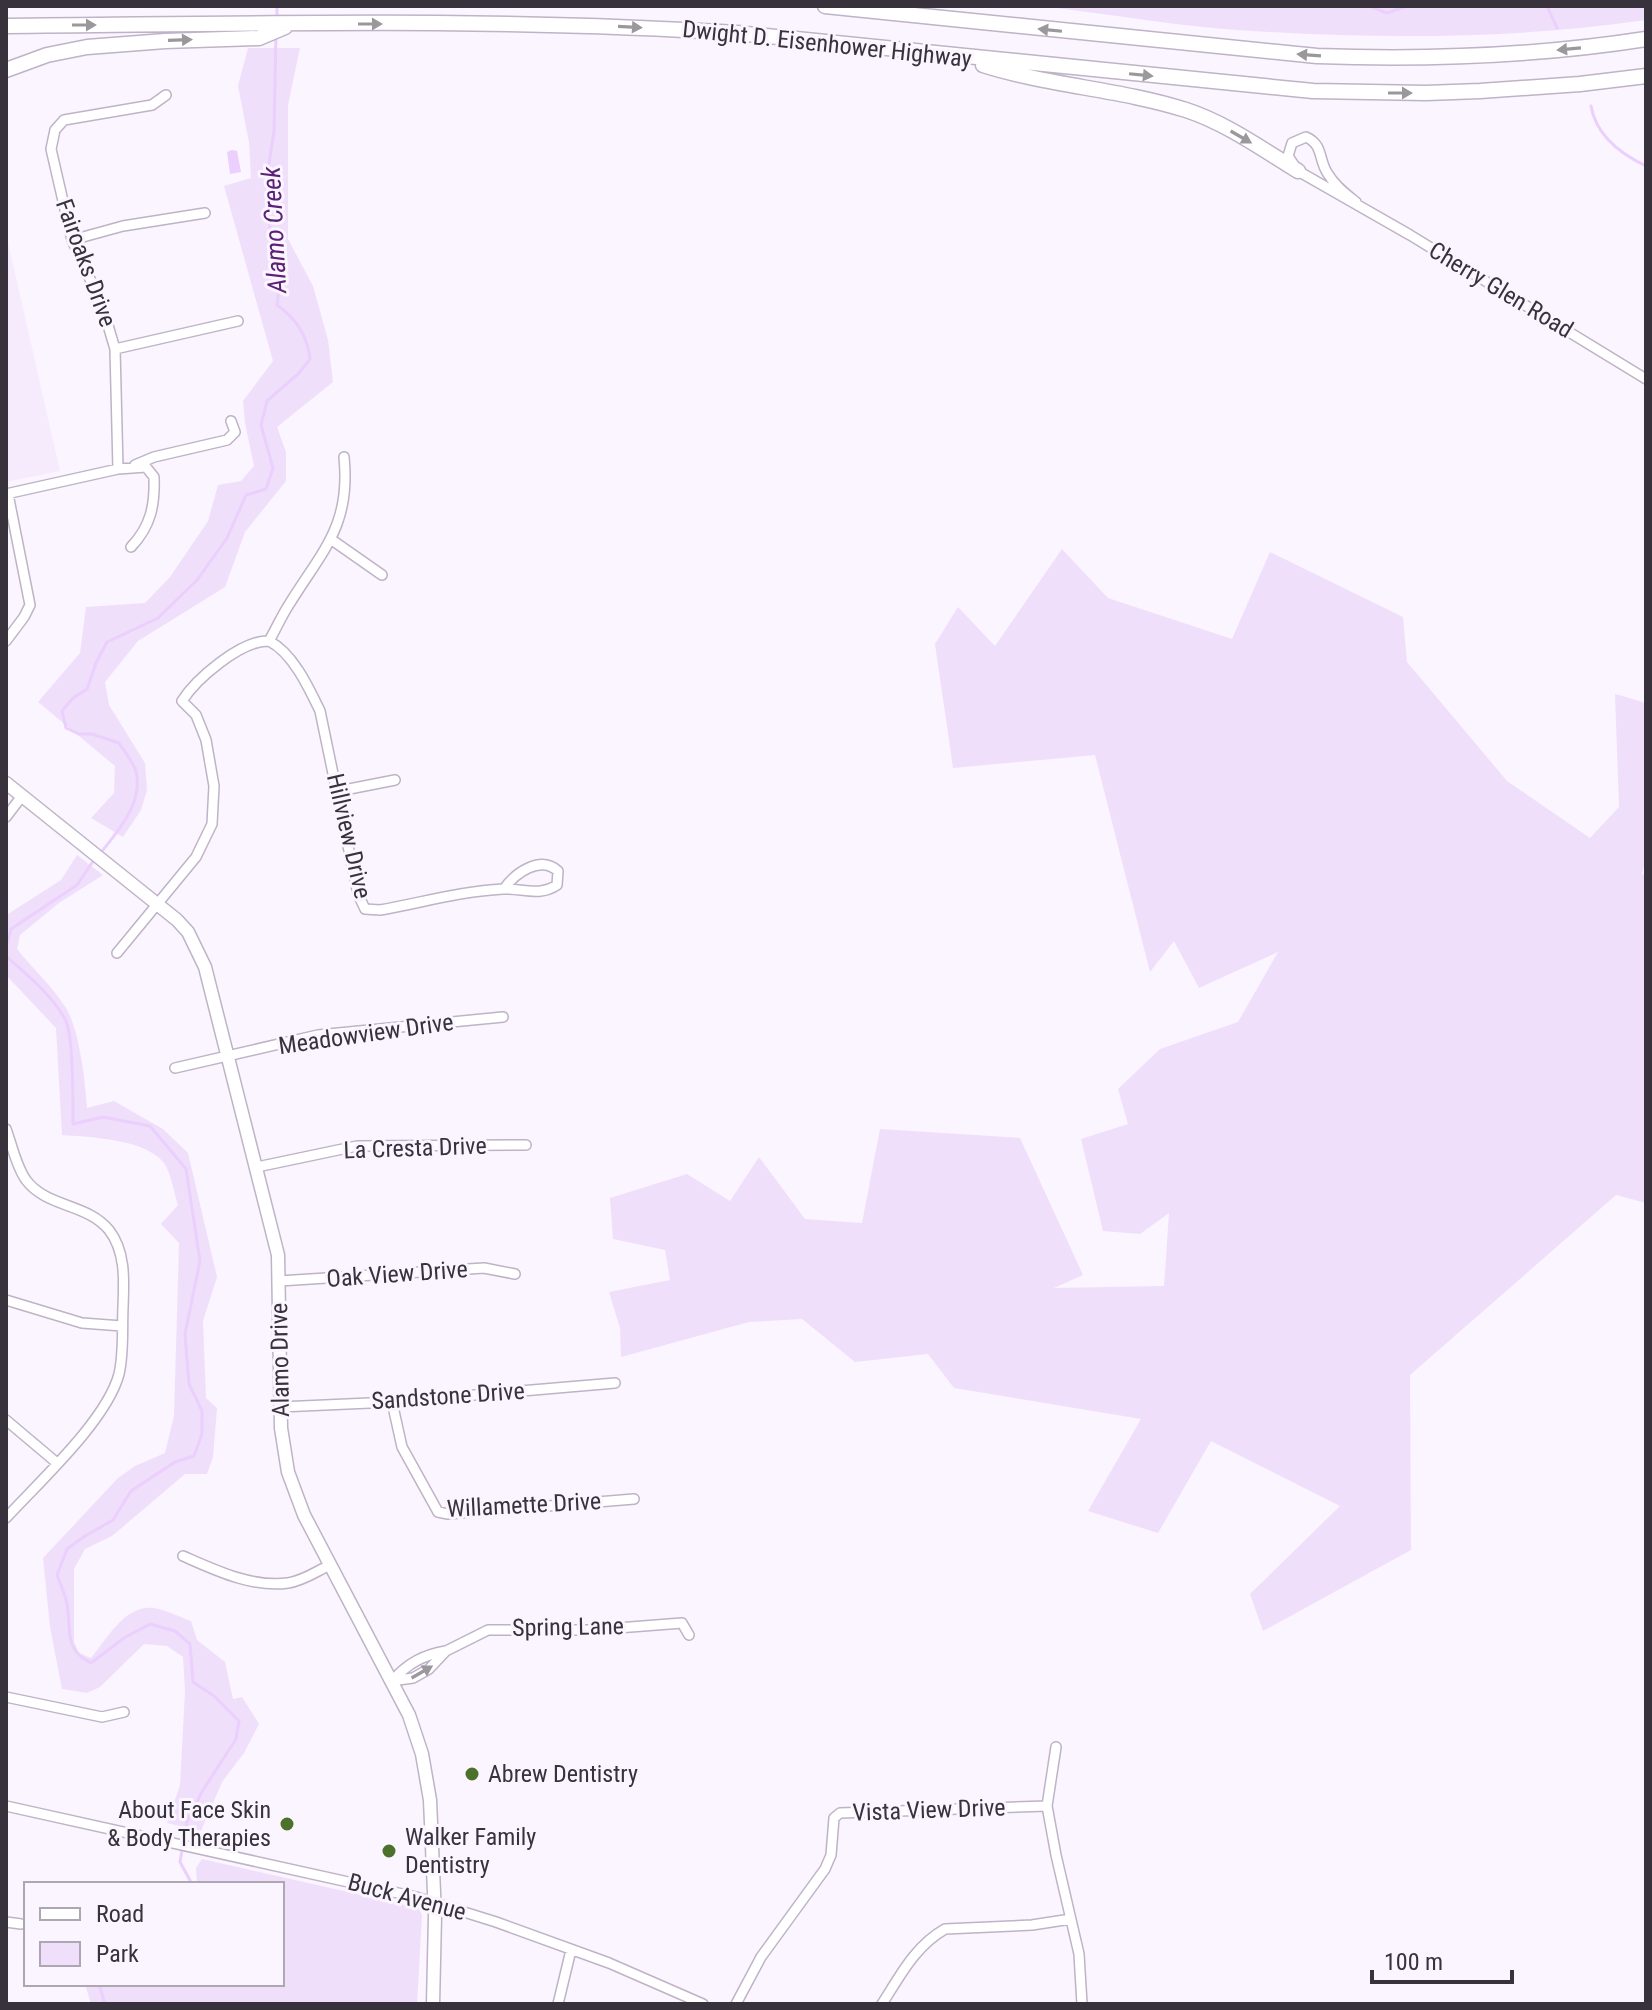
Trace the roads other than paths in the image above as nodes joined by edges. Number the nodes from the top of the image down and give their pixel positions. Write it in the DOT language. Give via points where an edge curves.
graph roads {
  1 [pos="825,6"];
  2 [pos="6,26"];
  3 [pos="259,31"];
  4 [pos="1646,39"];
  5 [pos="952,55"];
  6 [pos="6,70"];
  7 [pos="1646,76"];
  8 [pos="166,95"];
  9 [pos="1298,171"];
  10 [pos="1356,202"];
  11 [pos="205,213"];
  12 [pos="72,240"];
  13 [pos="238,321"];
  14 [pos="115,349"];
  15 [pos="1646,379"];
  16 [pos="231,421"];
  17 [pos="344,457"];
  18 [pos="132,466"];
  19 [pos="118,469"];
  20 [pos="7,494"];
  21 [pos="332,540"];
  22 [pos="131,547"];
  23 [pos="382,575"];
  24 [pos="6,641"];
  25 [pos="269,641"];
  26 [pos="395,780"];
  27 [pos="6,783"];
  28 [pos="339,791"];
  29 [pos="22,796"];
  30 [pos="6,817"];
  31 [pos="504,889"];
  32 [pos="157,903"];
  33 [pos="117,953"];
  34 [pos="503,1017"];
  35 [pos="229,1057"];
  36 [pos="175,1068"];
  37 [pos="6,1129"];
  38 [pos="526,1145"];
  39 [pos="257,1167"];
  40 [pos="515,1274"];
  41 [pos="279,1281"];
  42 [pos="6,1300"];
  43 [pos="122,1326"];
  44 [pos="615,1383"];
  45 [pos="392,1402"];
  46 [pos="280,1407"];
  47 [pos="6,1420"];
  48 [pos="57,1463"];
  49 [pos="634,1499"];
  50 [pos="6,1518"];
  51 [pos="183,1556"];
  52 [pos="330,1565"];
  53 [pos="689,1635"];
  54 [pos="391,1681"];
  55 [pos="6,1697"];
  56 [pos="124,1712"];
  57 [pos="1056,1747"];
  58 [pos="6,1806"];
  59 [pos="1047,1806"];
  60 [pos="435,1902"];
  61 [pos="1071,1919"];
  62 [pos="6,1922"];
  63 [pos="21,1924"];
  64 [pos="571,1950"];
  65 [pos="433,2004"];
  66 [pos="558,2004"];
  67 [pos="703,2004"];
  68 [pos="736,2004"];
  69 [pos="882,2004"];
  70 [pos="1082,2004"];
  4 -- 1 [label="highway, Dwight D. Eisenhower Highway, one-way" via="1477,56 1317,56"];
  2 -- 3 [label="highway, one-way"];
  3 -- 5 [label="highway, Dwight D. Eisenhower Highway, one-way" via="292,24 669,28"];
  6 -- 3 [label="highway, one-way" via="87,47"];
  5 -- 7 [label="highway, Dwight D. Eisenhower Highway, one-way" via="1342,92 1508,90"];
  5 -- 9 [label="highway, one-way" via="1016,76 1186,110"];
  8 -- 12 [label="street, Fairoaks Drive" via="152,105 64,120 55,130 51,149"];
  9 -- 10 [label="street, Cherry Glen Road"];
  9 -- 10 [label="street, Cherry Glen Road" via="1289,148 1306,137 1319,146 1324,170"];
  10 -- 15 [label="street, Cherry Glen Road"];
  11 -- 12 [label="street"];
  12 -- 14 [label="street, Fairoaks Drive" via="102,305"];
  13 -- 14 [label="street"];
  14 -- 19 [label="street, Fairoaks Drive"];
  16 -- 18 [label="street" via="235,432 227,440"];
  17 -- 21 [label="street" via="344,502"];
  18 -- 19 [label="street"];
  18 -- 22 [label="street" via="146,467 155,488 153,510"];
  19 -- 20 [label="street"];
  20 -- 24 [label="street" via="30,605"];
  21 -- 23 [label="street"];
  21 -- 25 [label="street"];
  25 -- 28 [label="street, Hillview Drive" via="302,678 320,711"];
  25 -- 32 [label="street" via="242,649 192,686 182,701 203,726 215,805 196,857"];
  26 -- 28 [label="street"];
  27 -- 29 [label="main road, Alamo Drive"];
  28 -- 31 [label="street, Hillview Drive" via="365,909"];
  29 -- 30 [label="street"];
  29 -- 32 [label="main road, Alamo Drive"];
  31 -- 31 [label="street" via="523,870 551,865 558,871 557,885 550,890"];
  32 -- 33 [label="street"];
  32 -- 35 [label="main road, Alamo Drive" via="188,932 199,951"];
  34 -- 35 [label="street, Meadowview Drive" via="318,1035"];
  35 -- 36 [label="street, Meadowview Drive"];
  35 -- 39 [label="main road, Alamo Drive"];
  37 -- 43 [label="street" via="25,1179 38,1193 88,1214 109,1231 123,1265"];
  38 -- 39 [label="street, La Cresta Drive" via="357,1146"];
  39 -- 41 [label="main road, Alamo Drive"];
  40 -- 41 [label="street, Oak View Drive" via="484,1268"];
  41 -- 46 [label="main road, Alamo Drive"];
  42 -- 43 [label="street" via="82,1323"];
  43 -- 48 [label="street" via="121,1364 111,1395"];
  44 -- 45 [label="street, Sandstone Drive"];
  45 -- 46 [label="street, Sandstone Drive"];
  45 -- 49 [label="street, Willamette Drive" via="402,1447 438,1512"];
  46 -- 52 [label="main road, Alamo Drive" via="293,1490"];
  47 -- 48 [label="street"];
  48 -- 50 [label="street"];
  51 -- 52 [label="street" via="246,1581 272,1584 291,1583"];
  52 -- 54 [label="main road, Alamo Drive"];
  53 -- 54 [label="street, Spring Lane" via="682,1623 488,1630 446,1651 413,1678"];
  54 -- 60 [label="main road, Alamo Drive" via="417,1734 425,1769"];
  55 -- 56 [label="street" via="102,1717"];
  57 -- 59 [label="street"];
  58 -- 60 [label="street, Buck Avenue"];
  59 -- 61 [label="street"];
  59 -- 68 [label="street, Vista View Drive" via="840,1813 834,1818 825,1869 761,1957"];
  60 -- 64 [label="street, Buck Avenue"];
  60 -- 65 [label="main road, Alamo Drive"];
  61 -- 69 [label="street" via="945,1929 913,1956"];
  61 -- 70 [label="street"];
  62 -- 63 [label="street"];
  64 -- 66 [label="street"];
  64 -- 67 [label="street, Buck Avenue"];
}
